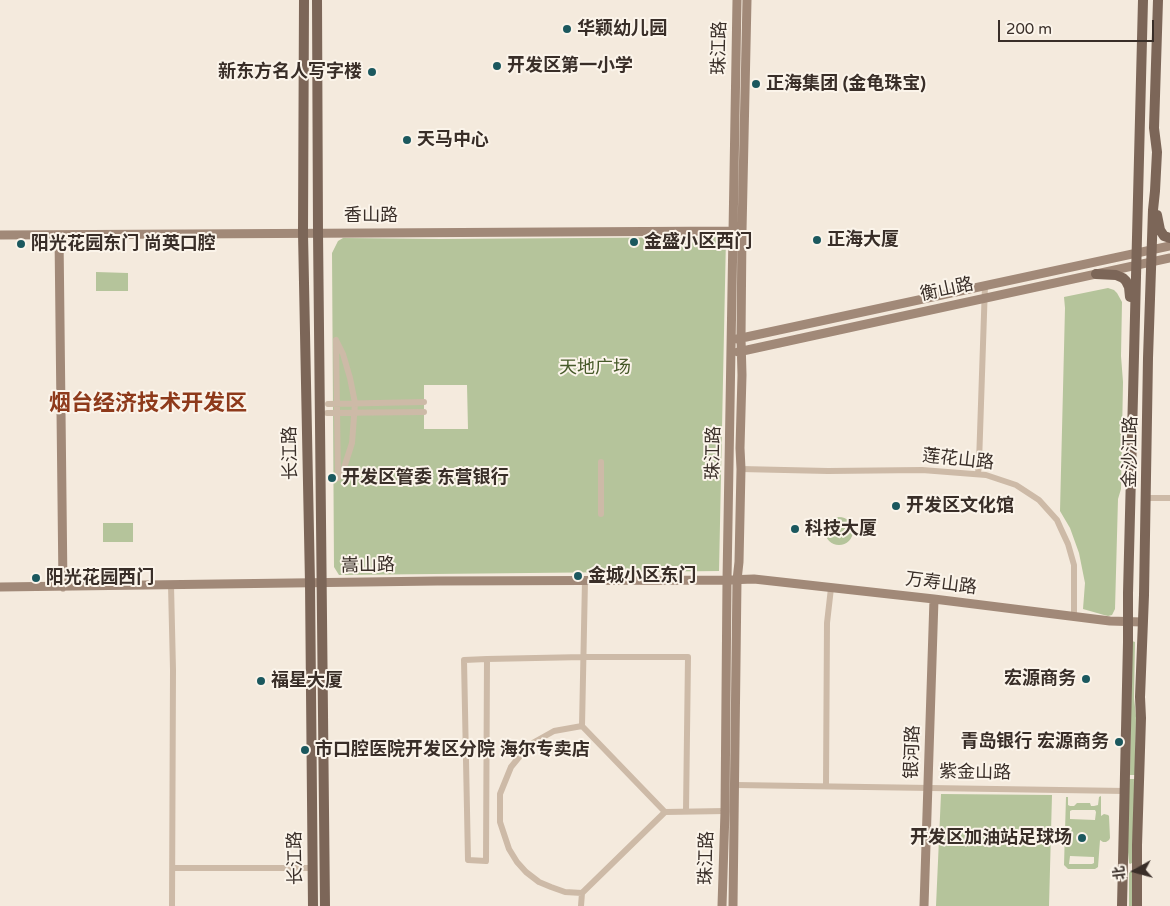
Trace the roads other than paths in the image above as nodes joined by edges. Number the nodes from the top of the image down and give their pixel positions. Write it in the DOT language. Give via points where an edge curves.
graph roads {
  1 [pos="304,0"];
  2 [pos="317,0"];
  3 [pos="737,0"];
  4 [pos="747,0"];
  5 [pos="1143,0"];
  6 [pos="1158,0"];
  7 [pos="1156,191"];
  8 [pos="737,231"];
  9 [pos="303,232"];
  10 [pos="318,232"];
  11 [pos="0,235"];
  12 [pos="59,235"];
  13 [pos="1170,238"];
  14 [pos="1170,246"];
  15 [pos="1152,250"];
  16 [pos="1136,253"];
  17 [pos="1170,258"];
  18 [pos="1152,262"];
  19 [pos="1136,265"];
  20 [pos="1096,274"];
  21 [pos="985,285"];
  22 [pos="986,298"];
  23 [pos="736,339"];
  24 [pos="742,351"];
  25 [pos="732,352"];
  26 [pos="1134,381"];
  27 [pos="424,402"];
  28 [pos="355,403"];
  29 [pos="328,404"];
  30 [pos="424,412"];
  31 [pos="327,413"];
  32 [pos="355,413"];
  33 [pos="601,462"];
  34 [pos="741,468"];
  35 [pos="978,474"];
  36 [pos="1146,498"];
  37 [pos="1170,498"];
  38 [pos="601,514"];
  39 [pos="586,580"];
  40 [pos="727,580"];
  41 [pos="737,580"];
  42 [pos="310,583"];
  43 [pos="322,583"];
  44 [pos="171,585"];
  45 [pos="0,587"];
  46 [pos="63,587"];
  47 [pos="831,588"];
  48 [pos="934,599"];
  49 [pos="1074,617"];
  50 [pos="1128,622"];
  51 [pos="1142,622"];
  52 [pos="584,657"];
  53 [pos="487,659"];
  54 [pos="582,726"];
  55 [pos="736,785"];
  56 [pos="826,786"];
  57 [pos="928,787"];
  58 [pos="1125,791"];
  59 [pos="686,811"];
  60 [pos="725,811"];
  61 [pos="665,812"];
  62 [pos="173,868"];
  63 [pos="313,868"];
  64 [pos="1138,872"];
  65 [pos="1123,882"];
  66 [pos="582,893"];
  67 [pos="172,906"];
  68 [pos="313,906"];
  69 [pos="326,906"];
  70 [pos="581,906"];
  71 [pos="722,906"];
  72 [pos="734,906"];
  73 [pos="924,906"];
  74 [pos="1118,906"];
  75 [pos="1122,906"];
  76 [pos="1137,906"];
  77 [pos="1143,906"];
  1 -- 9 [label="main road, 长江路"];
  2 -- 10 [label="main road, 长江路"];
  3 -- 8 [label="main road, 珠江路"];
  4 -- 8 [label="main road"];
  5 -- 16 [label="main road, 金沙江路"];
  6 -- 7 [label="main road, 金沙江路" via="1154,128"];
  7 -- 13 [label="main road" via="1158,226 1162,234"];
  7 -- 15 [label="main road, 金沙江路" via="1152,210"];
  8 -- 10 [label="main road, 香山路"];
  8 -- 23 [label="main road"];
  9 -- 10 [label="main road, 香山路"];
  9 -- 12 [label="main road, 香山路"];
  9 -- 42 [label="main road, 长江路"];
  10 -- 43 [label="main road, 长江路"];
  11 -- 12 [label="main road, 香山路"];
  12 -- 46 [label="main road"];
  14 -- 15 [label="main road, 衡山路"];
  15 -- 16 [label="main road, 衡山路"];
  15 -- 18 [label="main road, 金沙江路"];
  16 -- 19 [label="main road, 金沙江路"];
  16 -- 21 [label="main road, 衡山路"];
  17 -- 18 [label="main road, 衡山路"];
  18 -- 19 [label="main road, 衡山路"];
  18 -- 36 [label="main road, 金沙江路"];
  19 -- 20 [label="main road, 衡山路"];
  19 -- 26 [label="main road, 金沙江路"];
  20 -- 22 [label="main road, 衡山路"];
  20 -- 26 [label="main road" via="1120,276 1129,287 1130,355"];
  21 -- 22 [label="street"];
  21 -- 23 [label="main road, 衡山路"];
  22 -- 24 [label="main road, 衡山路"];
  22 -- 35 [label="street"];
  23 -- 24 [label="main road"];
  23 -- 25 [label="main road, 珠江路"];
  24 -- 25 [label="main road, 衡山路"];
  24 -- 34 [label="main road"];
  25 -- 40 [label="main road, 珠江路"];
  26 -- 50 [label="main road, 金沙江路"];
  27 -- 28 [label="street"];
  28 -- 29 [label="street"];
  28 -- 32 [label="street"];
  28 -- 32 [label="street" via="343,354 336,340 338,478 352,443"];
  30 -- 32 [label="street"];
  31 -- 32 [label="street"];
  33 -- 38 [label="street"];
  34 -- 35 [label="street, 莲花山路" via="922,470"];
  34 -- 41 [label="main road"];
  35 -- 49 [label="street, 莲花山路" via="1016,484 1039,500 1056,520 1074,565"];
  36 -- 37 [label="street"];
  36 -- 51 [label="main road, 金沙江路"];
  39 -- 40 [label="main road, 嵩山路"];
  39 -- 43 [label="main road, 嵩山路"];
  39 -- 52 [label="street"];
  40 -- 41 [label="main road, 嵩山路"];
  40 -- 60 [label="main road, 珠江路"];
  41 -- 47 [label="main road, 万寿山路"];
  41 -- 55 [label="main road"];
  42 -- 43 [label="main road, 嵩山路"];
  42 -- 44 [label="main road, 嵩山路"];
  42 -- 63 [label="main road, 长江路"];
  43 -- 69 [label="main road, 长江路"];
  44 -- 46 [label="main road, 嵩山路"];
  44 -- 62 [label="street"];
  45 -- 46 [label="main road, 嵩山路"];
  47 -- 48 [label="main road, 万寿山路"];
  47 -- 56 [label="street" via="827,623"];
  48 -- 49 [label="main road, 万寿山路"];
  48 -- 57 [label="main road, 银河路"];
  49 -- 50 [label="main road, 万寿山路"];
  50 -- 51 [label="main road, 万寿山路"];
  50 -- 58 [label="main road, 金沙江路"];
  51 -- 64 [label="main road, 金沙江路"];
  52 -- 53 [label="street"];
  52 -- 54 [label="street"];
  52 -- 59 [label="street" via="688,657"];
  53 -- 53 [label="street" via="487,679 486,861 468,860 464,660"];
  54 -- 61 [label="street"];
  54 -- 66 [label="street" via="554,731 529,745 511,767 500,794 500,822 509,849 526,872 550,887"];
  55 -- 56 [label="street, 紫金山路"];
  55 -- 72 [label="main road"];
  56 -- 57 [label="street, 紫金山路"];
  57 -- 58 [label="street, 紫金山路"];
  57 -- 73 [label="main road, 银河路"];
  58 -- 65 [label="main road, 金沙江路"];
  59 -- 60 [label="street"];
  59 -- 61 [label="street"];
  60 -- 71 [label="main road, 珠江路"];
  61 -- 66 [label="street"];
  62 -- 63 [label="street"];
  62 -- 67 [label="street"];
  63 -- 68 [label="main road, 长江路"];
  64 -- 76 [label="main road, 金沙江路"];
  64 -- 77 [label="main road"];
  65 -- 74 [label="main road"];
  65 -- 75 [label="main road, 金沙江路"];
  66 -- 70 [label="street"];
}
